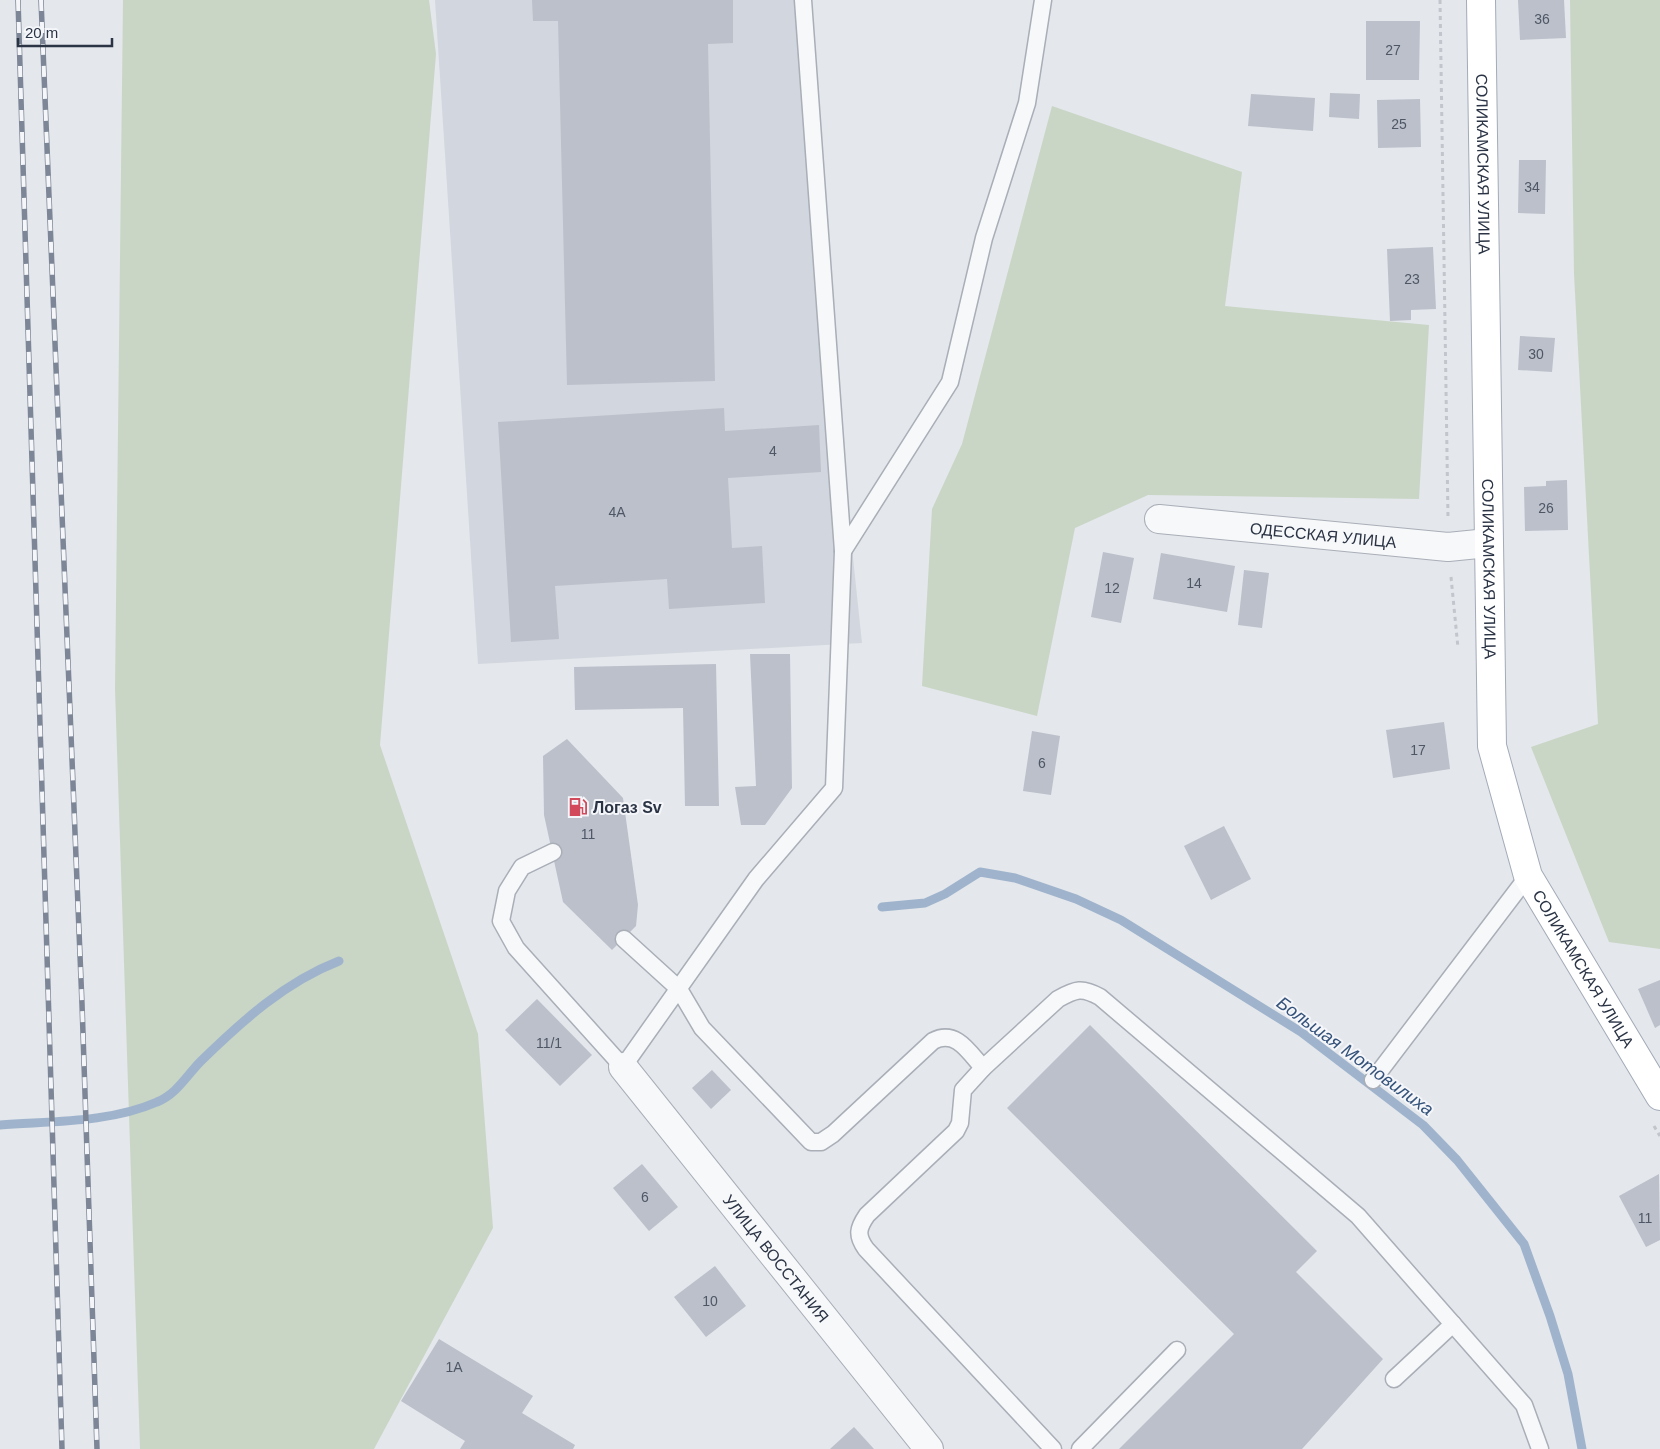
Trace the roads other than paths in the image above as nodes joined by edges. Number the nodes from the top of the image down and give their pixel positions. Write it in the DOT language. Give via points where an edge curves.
graph roads {
  1 [pos="803,0"];
  2 [pos="1043,0"];
  3 [pos="1481,0"];
  4 [pos="1159,520"];
  5 [pos="1488,543"];
  6 [pos="843,551"];
  7 [pos="553,852"];
  8 [pos="1528,876"];
  9 [pos="624,939"];
  10 [pos="679,989"];
  11 [pos="623,1068"];
  12 [pos="984,1068"];
  13 [pos="1373,1080"];
  14 [pos="1660,1096"];
  15 [pos="1453,1324"];
  16 [pos="1177,1350"];
  17 [pos="1394,1379"];
  18 [pos="929,1449"];
  19 [pos="1052,1449"];
  20 [pos="1080,1449"];
  21 [pos="1540,1449"];
  1 -- 6 [label="lane"];
  2 -- 6 [label="lane" via="1027,103 984,238 950,382"];
  3 -- 5 [label="main road, СОЛИКАМСКАЯ УЛИЦА"];
  4 -- 5 [label="street, ОДЕССКАЯ УЛИЦА" via="1448,547"];
  5 -- 8 [label="main road, СОЛИКАМСКАЯ УЛИЦА" via="1492,746"];
  6 -- 10 [label="lane" via="834,788 756,880"];
  7 -- 11 [label="lane" via="522,867 507,891 501,921 516,948"];
  8 -- 13 [label="lane"];
  8 -- 14 [label="main road, СОЛИКАМСКАЯ УЛИЦА"];
  9 -- 10 [label="lane"];
  10 -- 11 [label="lane"];
  10 -- 12 [label="lane" via="702,1028 811,1142 821,1142 833,1134 933,1040 942,1036 951,1036 959,1042"];
  11 -- 18 [label="street, УЛИЦА ВОССТАНИЯ"];
  12 -- 15 [label="lane" via="1058,999 1086,989 1100,997 1358,1216"];
  12 -- 19 [label="lane" via="963,1090 960,1123 956,1131 867,1215 858,1227 859,1239"];
  15 -- 17 [label="lane"];
  15 -- 21 [label="lane" via="1524,1405"];
  16 -- 20 [label="lane"];
}
